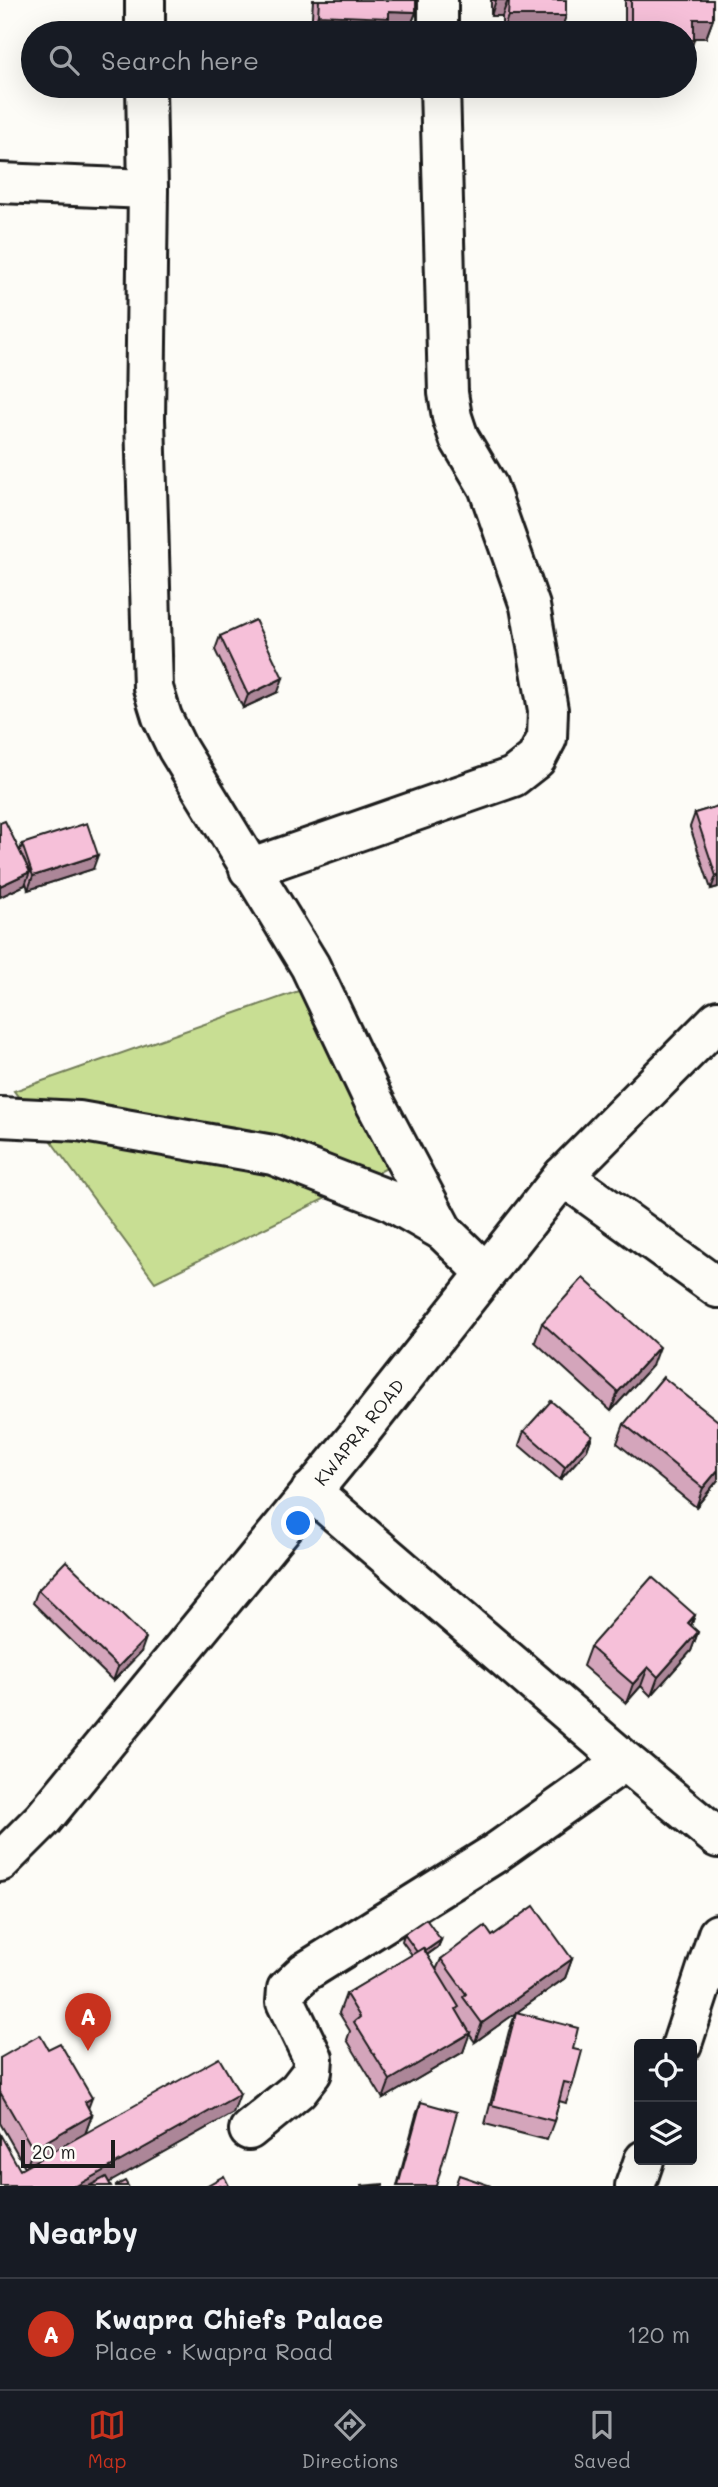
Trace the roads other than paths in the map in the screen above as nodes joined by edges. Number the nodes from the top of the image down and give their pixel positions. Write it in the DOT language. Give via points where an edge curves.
graph roads {
  1 [pos="145,0"];
  2 [pos="438,0"];
  3 [pos="145,21"];
  4 [pos="438,21"];
  5 [pos="146,98"];
  6 [pos="440,98"];
  7 [pos="0,183"];
  8 [pos="148,189"];
  9 [pos="249,869"];
  10 [pos="718,1020"];
  11 [pos="0,1117"];
  12 [pos="563,1176"];
  13 [pos="443,1231"];
  14 [pos="486,1273"];
  15 [pos="718,1288"];
  16 [pos="312,1491"];
  17 [pos="625,1761"];
  18 [pos="718,1838"];
  19 [pos="0,1862"];
  20 [pos="715,1955"];
  21 [pos="684,2039"];
  22 [pos="249,2130"];
  23 [pos="642,2165"];
  24 [pos="635,2186"];
  1 -- 3 [label="street"];
  2 -- 4 [label="street"];
  5 -- 8 [label="street"];
  6 -- 9 [label="street" via="452,417 488,487 530,606 548,710 547,738 536,759 513,777"];
  7 -- 8 [label="street"];
  8 -- 9 [label="street" via="145,419 153,688 177,748"];
  9 -- 13 [label="street" via="310,966"];
  10 -- 12 [label="street, KWAPRA ROAD"];
  11 -- 13 [label="street" via="79,1121 273,1155 389,1200"];
  12 -- 14 [label="street, KWAPRA ROAD"];
  12 -- 15 [label="street"];
  13 -- 14 [label="street"];
  14 -- 16 [label="street, KWAPRA ROAD"];
  16 -- 17 [label="street"];
  16 -- 19 [label="street, KWAPRA ROAD" via="43,1819"];
  17 -- 18 [label="street"];
  17 -- 22 [label="street" via="494,1854 305,1972 287,1989 286,2002 313,2058 313,2072"];
  20 -- 21 [label="street"];
  23 -- 24 [label="street"];
}
